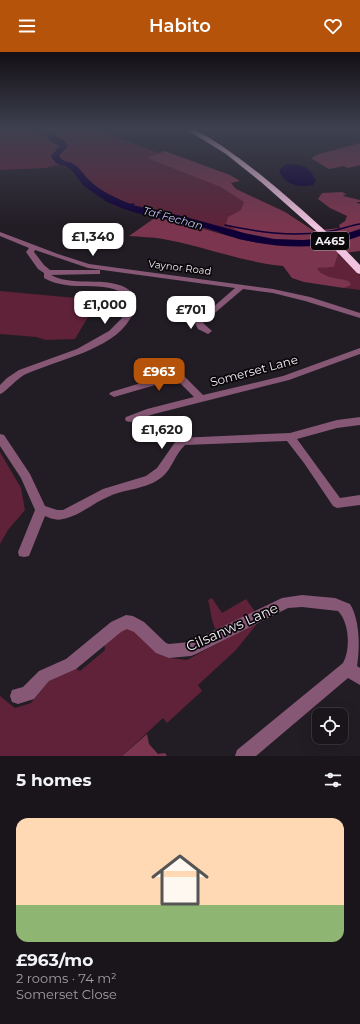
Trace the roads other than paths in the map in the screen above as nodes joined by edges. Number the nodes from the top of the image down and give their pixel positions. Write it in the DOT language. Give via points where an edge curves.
graph roads {
  1 [pos="242,162"];
  2 [pos="250,162"];
  3 [pos="309,216"];
  4 [pos="0,234"];
  5 [pos="34,248"];
  6 [pos="358,265"];
  7 [pos="108,269"];
  8 [pos="48,272"];
  9 [pos="242,286"];
  10 [pos="360,316"];
  11 [pos="208,331"];
  12 [pos="360,351"];
  13 [pos="0,391"];
  14 [pos="114,394"];
  15 [pos="201,399"];
  16 [pos="130,419"];
  17 [pos="360,421"];
  18 [pos="290,437"];
  19 [pos="0,438"];
  20 [pos="360,500"];
  21 [pos="41,510"];
  22 [pos="24,552"];
  23 [pos="354,673"];
  24 [pos="18,696"];
  25 [pos="243,756"];
  1 -- 3 [label="highway, A465"];
  2 -- 3 [label="highway, A465"];
  3 -- 6 [label="highway, A465"];
  4 -- 5 [label="street, Vaynor Road"];
  5 -- 7 [label="street, Vaynor Road" via="73,262"];
  5 -- 8 [label="street" via="30,252"];
  7 -- 8 [label="street" via="101,272"];
  7 -- 9 [label="street, Vaynor Road"];
  8 -- 13 [label="street" via="47,276 52,280 64,283 113,286 127,290 131,295 127,317 108,336 51,362 19,373"];
  9 -- 10 [label="street, Vaynor Road" via="307,299"];
  9 -- 11 [label="street" via="201,320 200,327"];
  12 -- 15 [label="street, Somerset Lane" via="286,378"];
  14 -- 15 [label="street" via="178,376"];
  15 -- 16 [label="street, Somerset Lane" via="151,411"];
  17 -- 18 [label="street" via="337,424"];
  18 -- 20 [label="street" via="337,503"];
  18 -- 21 [label="street" via="182,441 160,472 144,483 101,494 60,515"];
  19 -- 21 [label="street" via="26,477"];
  21 -- 22 [label="street"];
  23 -- 24 [label="street, Cilsanws Lane" via="353,625 346,610 336,604 294,601 287,602 191,649 169,651 161,648 134,623 126,622 116,627 71,664 44,676 28,694"];
  23 -- 25 [label="street, Cilsanws Lane"];
}
